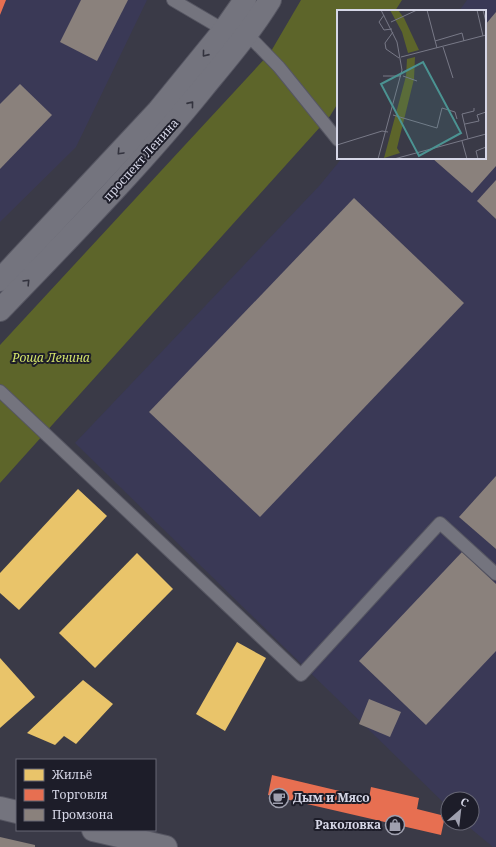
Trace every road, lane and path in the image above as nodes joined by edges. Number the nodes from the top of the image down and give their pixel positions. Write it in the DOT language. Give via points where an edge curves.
graph roads {
  1 [pos="174,0"];
  2 [pos="245,0"];
  3 [pos="270,0"];
  4 [pos="224,30"];
  5 [pos="247,34"];
  6 [pos="337,139"];
  7 [pos="0,280"];
  8 [pos="0,310"];
  9 [pos="0,391"];
  10 [pos="496,574"];
  11 [pos="0,808"];
  12 [pos="16,812"];
  13 [pos="97,831"];
  14 [pos="166,847"];
  1 -- 4 [label="lane"];
  2 -- 4 [label="main road, проспект Ленина"];
  3 -- 5 [label="main road, проспект Ленина"];
  4 -- 7 [label="main road, проспект Ленина, one-way" via="158,111"];
  5 -- 6 [label="lane" via="279,68"];
  8 -- 5 [label="main road, проспект Ленина, one-way" via="174,124"];
  9 -- 10 [label="lane" via="301,675 440,523"];
  11 -- 12 [label="main road"];
  13 -- 14 [label="main road"];
}
